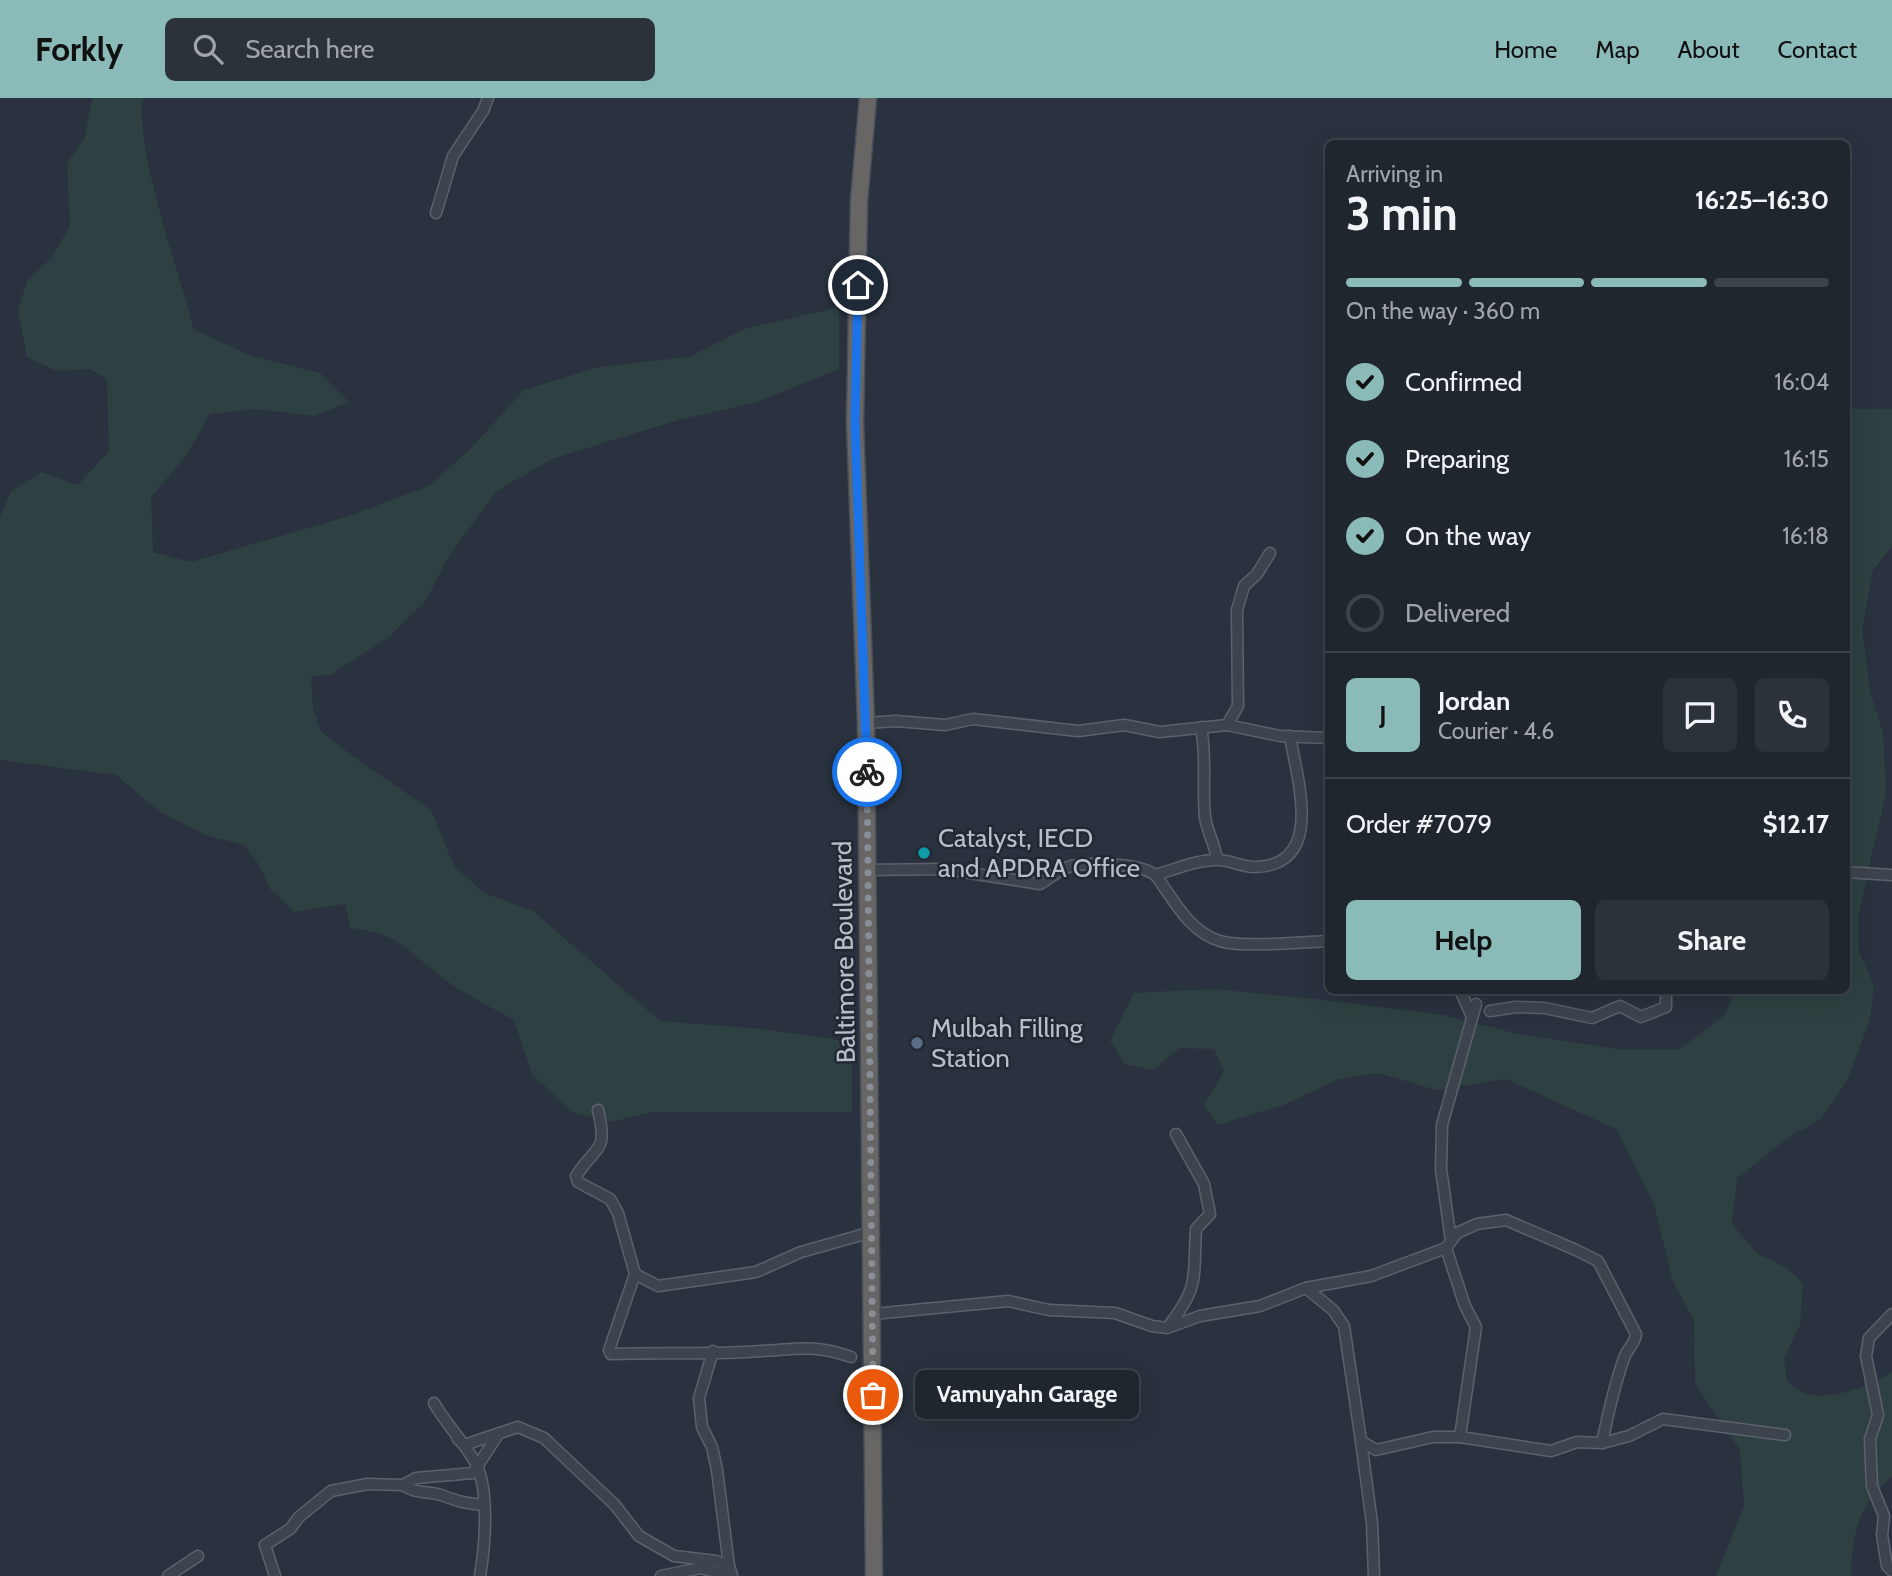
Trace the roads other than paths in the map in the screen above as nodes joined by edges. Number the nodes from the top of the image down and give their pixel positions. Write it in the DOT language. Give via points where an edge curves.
graph roads {
  1 [pos="488,98"];
  2 [pos="868,98"];
  3 [pos="436,213"];
  4 [pos="1270,553"];
  5 [pos="866,723"];
  6 [pos="1227,725"];
  7 [pos="1202,727"];
  8 [pos="1290,736"];
  9 [pos="1325,738"];
  10 [pos="1217,859"];
  11 [pos="867,870"];
  12 [pos="1850,872"];
  13 [pos="1889,873"];
  14 [pos="1155,875"];
  15 [pos="1325,942"];
  16 [pos="1462,994"];
  17 [pos="1666,994"];
  18 [pos="1476,1004"];
  19 [pos="1490,1012"];
  20 [pos="1472,1017"];
  21 [pos="598,1110"];
  22 [pos="1176,1134"];
  23 [pos="872,1232"];
  24 [pos="1448,1244"];
  25 [pos="635,1274"];
  26 [pos="1306,1288"];
  27 [pos="873,1314"];
  28 [pos="1892,1314"];
  29 [pos="1167,1328"];
  30 [pos="713,1351"];
  31 [pos="851,1357"];
  32 [pos="434,1403"];
  33 [pos="499,1432"];
  34 [pos="1785,1435"];
  35 [pos="1460,1437"];
  36 [pos="457,1438"];
  37 [pos="1361,1441"];
  38 [pos="1602,1443"];
  39 [pos="477,1465"];
  40 [pos="403,1485"];
  41 [pos="484,1505"];
  42 [pos="198,1556"];
  43 [pos="181,1571"];
  44 [pos="1892,1571"];
  45 [pos="729,1572"];
  46 [pos="168,1576"];
  47 [pos="275,1576"];
  48 [pos="480,1576"];
  49 [pos="661,1576"];
  50 [pos="874,1576"];
  51 [pos="1374,1576"];
  1 -- 3 [label="street" via="453,156"];
  2 -- 5 [label="highway, Baltimore Boulevard" via="859,201 855,423"];
  4 -- 6 [label="street" via="1244,586 1237,610 1238,706"];
  5 -- 7 [label="street" via="945,725 973,719 1078,731 1124,725 1160,732"];
  5 -- 11 [label="highway, Baltimore Boulevard"];
  6 -- 7 [label="street"];
  6 -- 8 [label="street"];
  7 -- 10 [label="street" via="1205,819"];
  8 -- 9 [label="street"];
  8 -- 10 [label="street" via="1302,812 1301,836 1293,853 1256,867"];
  10 -- 14 [label="street"];
  11 -- 14 [label="street" via="944,869 1040,884 1067,867 1085,864 1140,868"];
  11 -- 23 [label="highway, Baltimore Boulevard"];
  12 -- 13 [label="street"];
  14 -- 15 [label="street" via="1180,911 1221,942"];
  16 -- 20 [label="street"];
  17 -- 19 [label="street" via="1666,1007 1641,1017 1620,1006 1592,1018 1545,1008"];
  18 -- 20 [label="street"];
  20 -- 24 [label="street" via="1442,1125"];
  21 -- 25 [label="street" via="604,1135 601,1147 576,1176 578,1182 610,1199"];
  22 -- 29 [label="street" via="1204,1184 1210,1214 1196,1229 1196,1276 1186,1303"];
  23 -- 25 [label="street" via="801,1252 756,1272 657,1286"];
  23 -- 27 [label="highway, Baltimore Boulevard"];
  24 -- 26 [label="street" via="1371,1276"];
  24 -- 35 [label="street" via="1465,1306 1476,1327"];
  24 -- 38 [label="street" via="1457,1233 1477,1224 1506,1220 1598,1261 1636,1335 1613,1389"];
  25 -- 30 [label="street" via="611,1354"];
  26 -- 29 [label="street" via="1260,1306 1200,1316"];
  26 -- 37 [label="street" via="1334,1310 1344,1326"];
  27 -- 29 [label="street" via="1008,1301 1049,1310 1115,1313"];
  27 -- 50 [label="highway, Baltimore Boulevard"];
  28 -- 44 [label="street" via="1869,1338 1866,1356 1878,1415 1870,1439 1872,1486 1884,1516 1882,1535"];
  30 -- 31 [label="street" via="800,1346 826,1348"];
  30 -- 45 [label="street" via="700,1406 717,1470"];
  32 -- 36 [label="street"];
  33 -- 36 [label="street" via="464,1444"];
  33 -- 39 [label="street"];
  33 -- 45 [label="street" via="518,1427 544,1438 615,1504 639,1536 674,1556 716,1561"];
  34 -- 38 [label="street" via="1663,1419"];
  35 -- 37 [label="street" via="1433,1437 1376,1450"];
  35 -- 38 [label="street" via="1551,1451 1577,1442"];
  36 -- 39 [label="street"];
  37 -- 51 [label="street"];
  39 -- 40 [label="street" via="473,1474 416,1478"];
  39 -- 41 [label="street"];
  40 -- 41 [label="street" via="439,1494 451,1502"];
  40 -- 47 [label="street" via="368,1484 331,1491 290,1530 265,1545"];
  41 -- 48 [label="street"];
  42 -- 43 [label="street"];
  43 -- 46 [label="street"];
  45 -- 49 [label="street" via="700,1568"];
}
